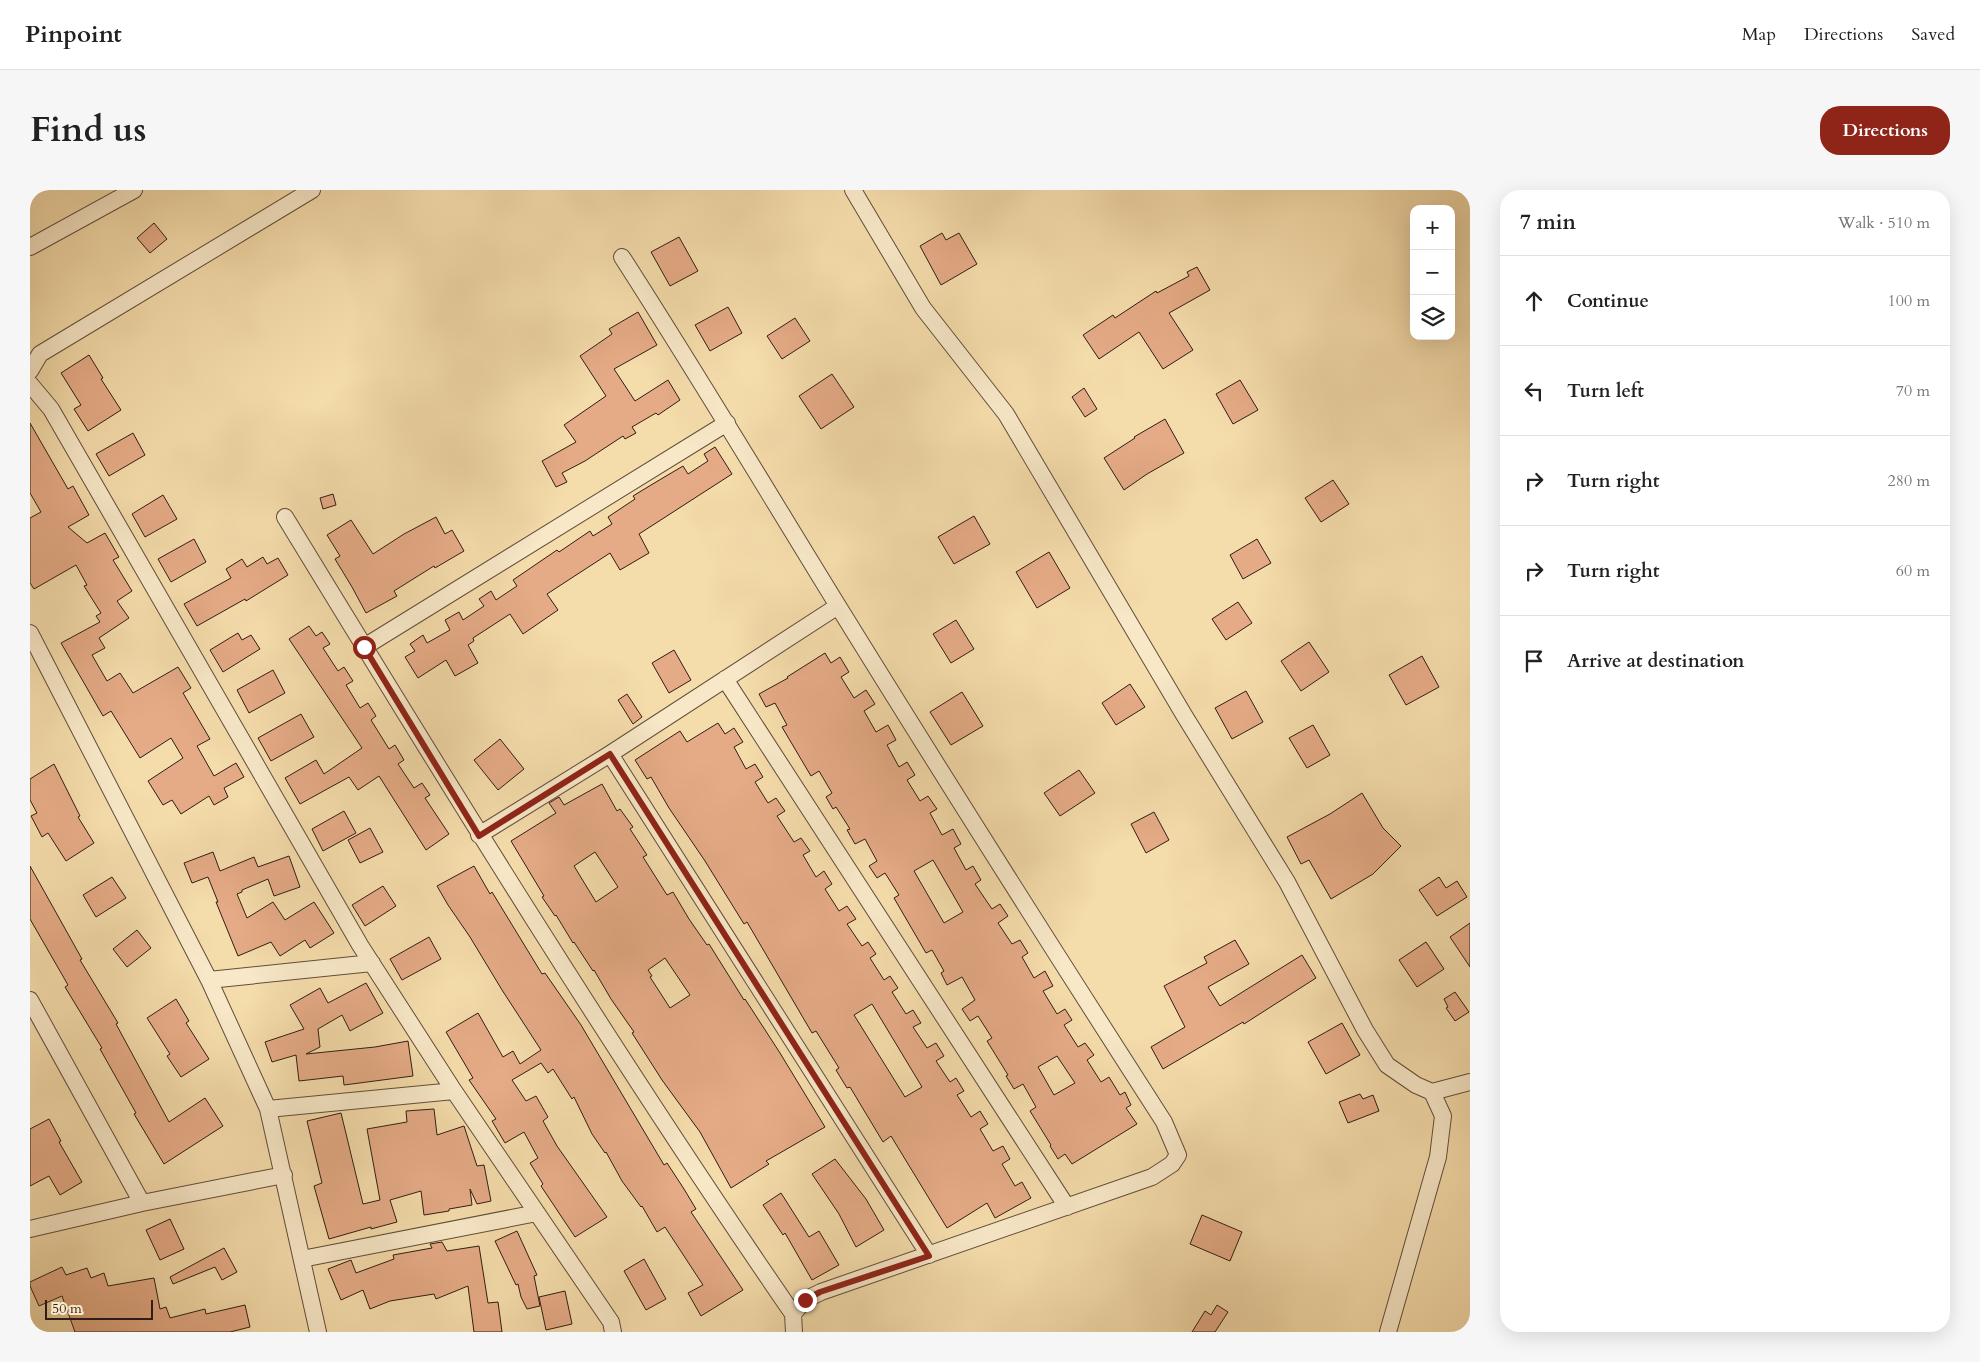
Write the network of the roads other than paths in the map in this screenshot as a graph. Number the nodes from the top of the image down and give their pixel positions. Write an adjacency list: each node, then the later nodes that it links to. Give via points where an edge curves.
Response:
1 (134, 190): 4 (street)
2 (312, 190): 7 (street, via 40,354)
3 (853, 190): 22 (street, via 923,308 1006,414 1287,882 1365,1030 1387,1065)
4 (105, 197): 5 (street)
5 (30, 247)
6 (622, 257): 9 (street)
7 (30, 371)
8 (30, 384): 17 (street, via 51,409)
9 (727, 423): 11 (street); 13 (street)
10 (285, 516): 13 (street)
11 (838, 606): 14 (street); 26 (street, via 1164,1122 1178,1154 1172,1164 1152,1177)
12 (30, 633): 18 (street)
13 (364, 647): 16 (street)
14 (726, 679): 15 (street); 26 (street)
15 (610, 754): 16 (street); 29 (street)
16 (479, 836): 31 (street)
17 (372, 962): 18 (street); 21 (street)
18 (209, 980): 23 (street)
19 (30, 1000): 25 (street)
20 (1470, 1082): 22 (street)
21 (454, 1091): 23 (street); 27 (street)
22 (1432, 1092): 35 (street, via 1443,1116 1438,1157)
23 (268, 1108): 24 (street)
24 (284, 1175): 25 (street); 30 (street)
25 (142, 1203): 28 (street)
26 (1067, 1207): 29 (street)
27 (537, 1213): 30 (street); 33 (street, via 611,1322)
28 (30, 1229)
29 (929, 1256): 31 (street, via 820,1292 805,1300)
30 (302, 1259): 32 (street)
31 (793, 1314): 34 (street)
32 (318, 1332)
33 (613, 1332)
34 (794, 1332)
35 (1388, 1332)

